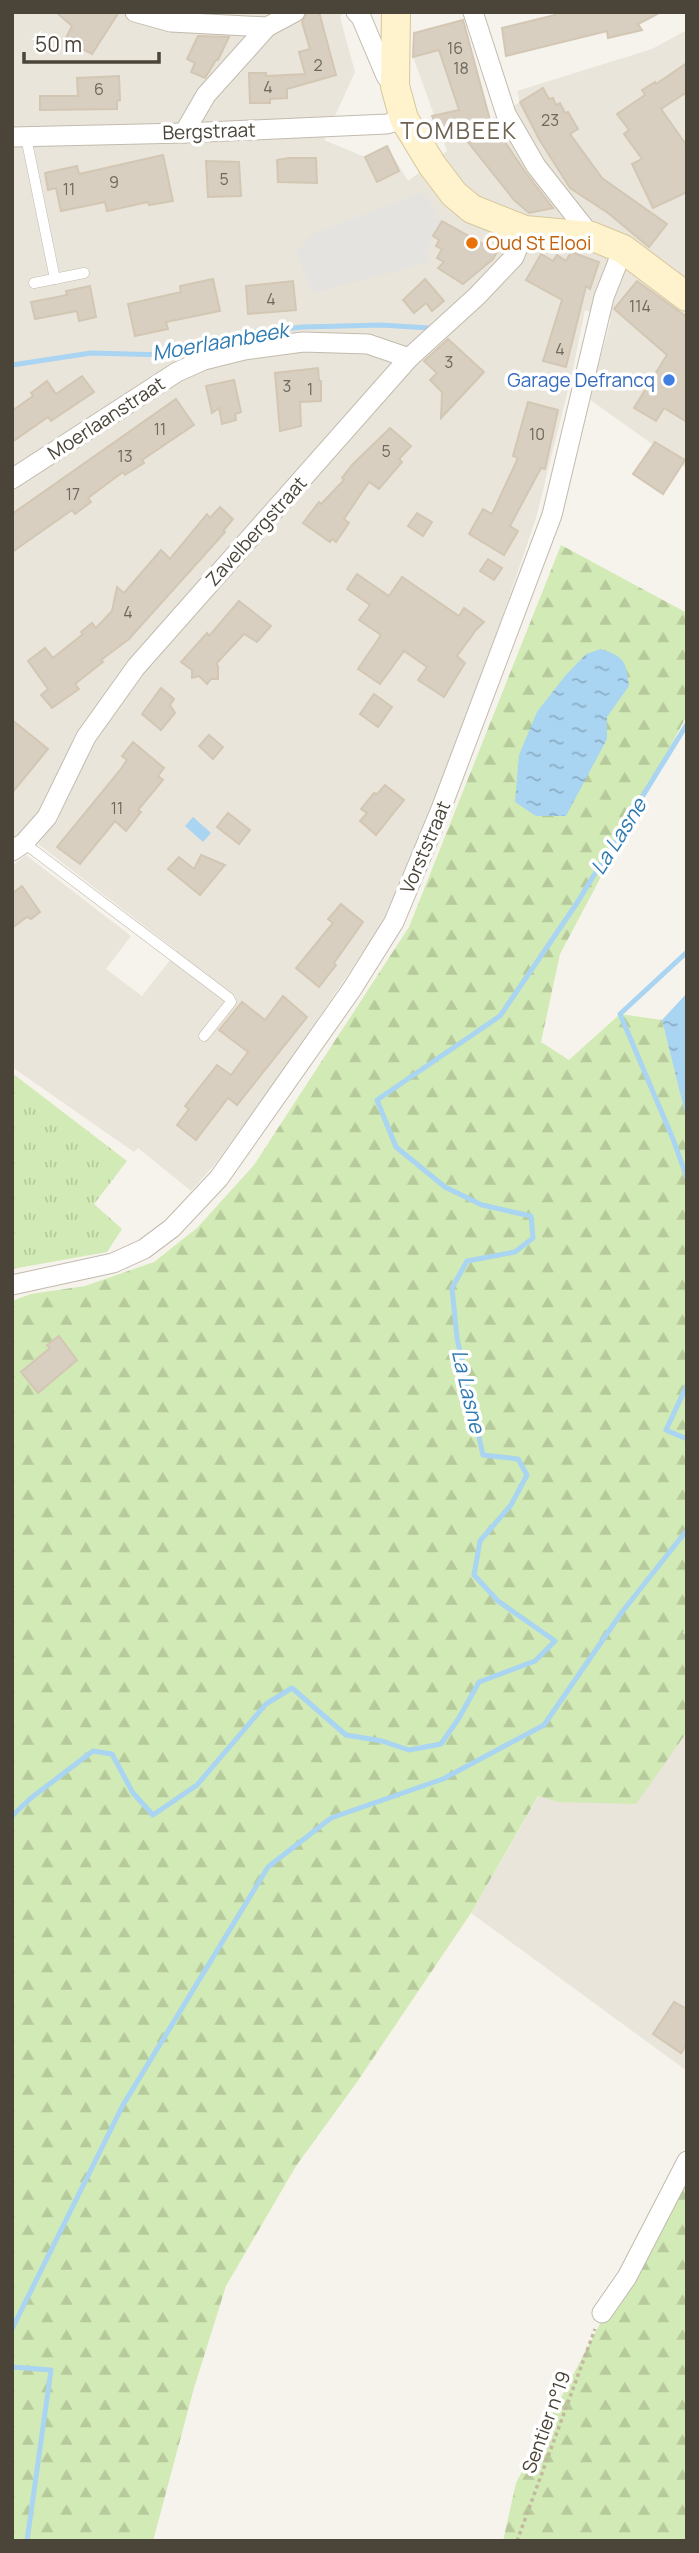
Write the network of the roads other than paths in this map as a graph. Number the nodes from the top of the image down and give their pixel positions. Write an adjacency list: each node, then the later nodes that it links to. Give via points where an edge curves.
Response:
1 (135, 12): 6 (street, via 171,22)
2 (295, 12): 6 (street)
3 (356, 12): 7 (street)
4 (396, 12): 7 (street)
5 (474, 12): 12 (street, via 506,114 536,166)
6 (267, 26): 9 (street, via 206,95)
7 (395, 86): 8 (street)
8 (404, 119): 9 (street, Bergstraat, via 387,124); 11 (street, via 454,194 472,209)
9 (184, 133): 10 (street, Bergstraat)
10 (19, 137): 15 (lane)
11 (525, 230): 12 (street); 18 (street, Zavelbergstraat, via 514,257)
12 (591, 236): 13 (street)
13 (623, 249): 17 (street); 22 (street, Vorststraat, via 604,297 552,515 442,809 380,946 219,1178 172,1228 113,1263)
14 (84, 274): 15 (lane)
15 (55, 279): 16 (lane)
16 (34, 283)
17 (687, 297)
18 (409, 358): 19 (street, Moerlaanstraat, via 368,344 303,342 204,360 177,372); 20 (street, Zavelbergstraat, via 136,667 86,737 47,817)
19 (12, 479)
20 (18, 847): 21 (lane, via 229,998 231,1002)
21 (204, 1036)
22 (12, 1285)
23 (687, 2161): 24 (street, via 627,2277)
24 (602, 2313)

